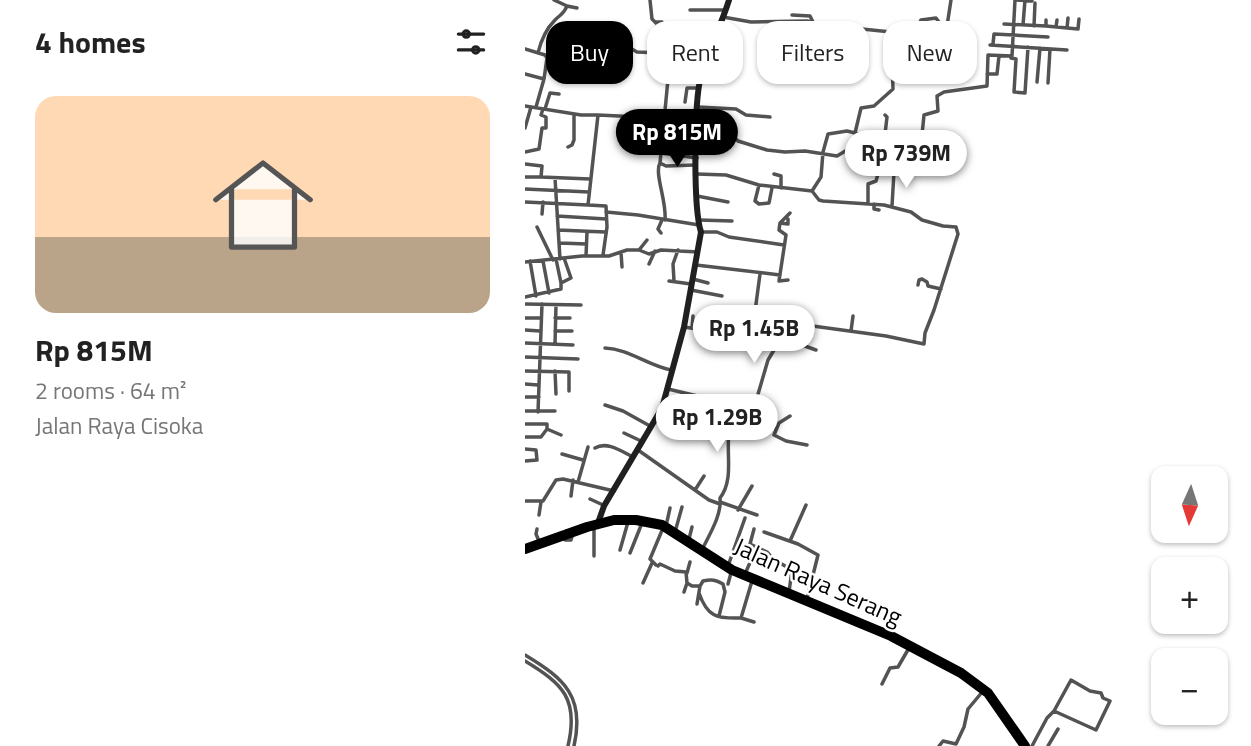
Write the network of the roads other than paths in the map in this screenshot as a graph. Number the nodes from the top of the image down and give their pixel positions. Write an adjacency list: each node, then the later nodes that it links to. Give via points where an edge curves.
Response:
1 (554, 0): 8 (street)
2 (650, 0): 17 (street)
3 (729, 0): 11 (street)
4 (951, 0): 22 (street)
5 (1016, 0): 6 (street); 25 (street)
6 (1025, 1): 7 (street); 26 (street)
7 (1034, 2): 27 (street)
8 (567, 6): 9 (street); 39 (street, via 546,31)
9 (577, 8)
10 (690, 10): 11 (street)
11 (725, 14): 18 (street); 23 (street)
12 (792, 15): 19 (street, via 810,16)
13 (1068, 18): 30 (street)
14 (1079, 19): 30 (street, via 1078,29)
15 (1046, 20): 28 (street)
16 (1057, 20): 29 (street)
17 (655, 21)
18 (722, 21)
19 (812, 21)
20 (921, 21): 21 (street)
21 (938, 21)
22 (948, 21)
23 (757, 22)
24 (1004, 24): 25 (street)
25 (1014, 24): 26 (street); 31 (street)
26 (1023, 25): 27 (street)
27 (1034, 26): 28 (street)
28 (1045, 26): 29 (street)
29 (1056, 27): 30 (street)
30 (1067, 28)
31 (1013, 35): 32 (street); 33 (street); 33 (street, via 994,34 992,45)
32 (1048, 37)
33 (1012, 46): 34 (street); 41 (street)
34 (1028, 47): 36 (street); 41 (street, via 1025,93 1014,92 1016,59)
35 (525, 48): 39 (street)
36 (1040, 48): 37 (street); 45 (street)
37 (1050, 49): 38 (street); 46 (street)
38 (1067, 51)
39 (538, 52): 44 (street, via 547,56)
40 (999, 56): 41 (street); 43 (street, via 997,74); 43 (street, via 988,56)
41 (1011, 56)
42 (525, 74): 44 (street)
43 (987, 74): 69 (street, via 985,87 937,96 938,111 923,118 921,138 874,151 847,150 837,156)
44 (544, 79): 55 (street)
45 (1037, 82)
46 (1048, 83)
47 (667, 84): 61 (street)
48 (700, 84): 50 (street)
49 (893, 84): 65 (street, via 874,106 861,108)
50 (699, 88): 52 (street, via 688,87); 54 (street)
51 (559, 94): 56 (street, via 550,93)
52 (685, 102)
53 (525, 106): 55 (street)
54 (698, 107): 60 (street); 64 (street)
55 (533, 108): 56 (street); 63 (street)
56 (544, 109): 57 (street); 67 (street, via 541,115 547,117 546,128 542,128 539,149)
57 (574, 114): 58 (street); 66 (street, via 574,140)
58 (598, 115): 61 (street); 81 (street)
59 (885, 115): 65 (street, via 885,134)
60 (770, 117)
61 (663, 121): 62 (street); 68 (street)
62 (685, 126): 64 (street); 70 (street)
63 (525, 128)
64 (697, 128): 69 (street, via 730,134 767,150); 71 (street)
65 (855, 133): 69 (street, via 830,133)
66 (568, 147)
67 (525, 152)
68 (661, 153): 70 (street); 72 (street)
69 (823, 153): 87 (street, via 821,177)
70 (679, 157): 71 (street)
71 (697, 162): 72 (street); 75 (street)
72 (660, 163): 104 (street, via 657,174 666,202)
73 (525, 164): 79 (street, via 542,166)
74 (894, 172): 97 (street)
75 (697, 174): 82 (street, via 726,175); 89 (street)
76 (774, 174): 84 (street, via 782,176)
77 (878, 174): 94 (street, via 877,180 868,184)
78 (525, 177): 79 (street)
79 (541, 177): 80 (street)
80 (555, 178): 81 (street); 86 (street)
81 (590, 179): 88 (street)
82 (759, 186): 83 (street); 83 (street, via 755,201 759,204 769,203)
83 (772, 187): 84 (street)
84 (781, 188): 87 (street)
85 (525, 190): 86 (street)
86 (555, 190): 88 (street); 93 (street)
87 (812, 191): 94 (street, via 818,200)
88 (589, 192): 96 (street)
89 (697, 195): 92 (street); 108 (street)
90 (525, 202): 91 (street)
91 (543, 202): 93 (street); 100 (street)
92 (728, 202)
93 (555, 203): 96 (street); 102 (street)
94 (868, 203): 95 (street)
95 (874, 204): 97 (street); 98 (street, via 877,210)
96 (587, 205): 99 (street, via 606,206)
97 (892, 206): 138 (street, via 958,229)
98 (866, 209)
99 (606, 212): 103 (street); 104 (street)
100 (542, 214)
101 (790, 214): 107 (street)
102 (557, 216): 103 (street); 110 (street)
103 (606, 219): 112 (street)
104 (664, 219): 108 (street); 113 (street, via 658,229)
105 (788, 219): 107 (street, via 787,224)
106 (732, 221): 108 (street)
107 (780, 223): 117 (street)
108 (699, 225): 117 (street, via 729,237); 122 (street)
109 (537, 227): 125 (street)
110 (558, 230): 111 (street); 115 (street)
111 (587, 232): 112 (street); 116 (street)
112 (605, 232): 124 (street)
113 (661, 233)
114 (647, 240): 118 (street)
115 (559, 243): 116 (street); 125 (street)
116 (586, 244): 123 (street)
117 (785, 245): 132 (street)
118 (639, 250): 120 (street); 121 (street)
119 (678, 250): 120 (street); 122 (street); 136 (street, via 671,281)
120 (655, 251): 128 (street)
121 (621, 252): 124 (street); 130 (street)
122 (699, 252): 129 (street)
123 (586, 256): 124 (street); 125 (street)
124 (603, 256)
125 (558, 259): 126 (street); 134 (street); 134 (street, via 571,278)
126 (543, 260): 127 (street); 139 (street)
127 (527, 261): 141 (street)
128 (649, 264)
129 (696, 265): 131 (street); 136 (street)
130 (622, 267)
131 (760, 274): 132 (street); 169 (street)
132 (779, 275): 133 (street, via 779,282)
133 (787, 280)
134 (561, 283): 139 (street, via 561,289)
135 (708, 283): 136 (street)
136 (692, 285): 142 (street); 143 (street)
137 (918, 285): 138 (street, via 922,279 927,286)
138 (941, 289): 166 (street, via 924,344)
139 (549, 293): 141 (street)
140 (525, 296): 141 (street)
141 (536, 296)
142 (722, 296)
143 (689, 299): 144 (street); 158 (street)
144 (697, 299)
145 (525, 304): 146 (street)
146 (542, 304): 147 (street); 154 (street)
147 (556, 305): 148 (street); 155 (street)
148 (581, 305)
149 (705, 313): 167 (street, via 719,315)
150 (693, 316): 159 (street)
151 (853, 316): 166 (street)
152 (732, 317): 168 (street)
153 (525, 318): 154 (street)
154 (541, 318): 162 (street)
155 (555, 318): 156 (street); 163 (street)
156 (570, 318)
157 (802, 325): 161 (street); 166 (street); 176 (street, via 801,344)
158 (684, 327): 159 (street); 183 (street)
159 (692, 328): 165 (street)
160 (525, 330): 162 (street)
161 (772, 330): 169 (street); 196 (street, via 774,350)
162 (540, 331): 171 (street)
163 (555, 331): 164 (street); 172 (street)
164 (572, 331)
165 (709, 331): 167 (street); 174 (street)
166 (851, 331)
167 (719, 332): 168 (street)
168 (730, 334): 169 (street)
169 (753, 334)
170 (525, 343): 171 (street)
171 (540, 344): 172 (street); 178 (street)
172 (555, 344): 173 (street)
173 (573, 345)
174 (708, 345)
175 (605, 348): 183 (street, via 625,351)
176 (816, 351)
177 (525, 357): 178 (street)
178 (540, 357): 179 (street); 181 (street)
179 (578, 359)
180 (525, 371): 181 (street)
181 (539, 371): 182 (street); 185 (street)
182 (555, 371): 187 (street, via 569,372); 188 (street)
183 (673, 371): 186 (street)
184 (525, 384): 185 (street)
185 (538, 385): 190 (street)
186 (668, 389): 192 (street, via 724,398); 199 (street)
187 (569, 391)
188 (556, 394)
189 (525, 397): 190 (street)
190 (538, 397): 195 (street)
191 (605, 405): 199 (street)
192 (736, 405): 196 (street); 226 (street)
193 (525, 411): 195 (street)
194 (555, 411): 195 (street)
195 (538, 412)
196 (749, 412): 200 (street)
197 (790, 416): 200 (street)
198 (525, 424): 201 (street, via 547,424)
199 (652, 427): 205 (street)
200 (775, 428): 206 (street, via 774,435 780,439)
201 (547, 429): 203 (street); 204 (street, via 541,437)
202 (624, 433): 205 (street)
203 (561, 435)
204 (525, 437)
205 (643, 442): 210 (street)
206 (807, 445)
207 (588, 447): 213 (street)
208 (595, 448): 212 (street, via 607,445)
209 (525, 449): 214 (street, via 536,450 537,460)
210 (638, 450): 212 (street); 217 (street)
211 (562, 454): 213 (street)
212 (633, 457): 221 (street)
213 (583, 460): 218 (street)
214 (525, 461)
215 (682, 475): 217 (street)
216 (704, 476): 220 (street)
217 (679, 480): 220 (street)
218 (575, 481): 221 (street); 222 (street); 225 (street, via 556,480)
219 (752, 486): 231 (street)
220 (695, 490): 226 (street, via 712,503)
221 (614, 491): 228 (street)
222 (571, 496)
223 (590, 499): 228 (street)
224 (525, 501): 225 (street)
225 (541, 502): 232 (street)
226 (720, 503): 231 (street); 252 (street)
227 (806, 505): 247 (street)
228 (604, 506): 237 (street)
229 (682, 507): 240 (street)
230 (670, 508): 240 (street)
231 (739, 510): 233 (street)
232 (539, 515)
233 (757, 515)
234 (744, 518): 246 (street)
235 (629, 519): 236 (highway, Jalan Raya Serang); 237 (highway, Jalan Raya Serang); 251 (street)
236 (643, 521): 240 (highway, Jalan Raya Serang); 253 (street)
237 (596, 524): 242 (highway, Jalan Raya Serang); 254 (street)
238 (692, 527): 245 (street)
239 (537, 529): 248 (street)
240 (669, 529): 245 (highway, Jalan Raya Serang); 257 (street, via 650,555)
241 (754, 529): 249 (street)
242 (573, 531): 244 (street, via 571,540); 248 (highway, Jalan Raya Serang)
243 (764, 532): 247 (street)
244 (565, 540)
245 (688, 541): 252 (highway, Jalan Raya Serang)
246 (737, 541): 249 (street); 258 (street)
247 (790, 541): 268 (street, via 818,555)
248 (540, 542): 250 (highway, Jalan Raya Serang)
249 (750, 544): 267 (street, via 791,568)
250 (525, 549)
251 (620, 550)
252 (702, 550): 258 (highway, Jalan Raya Serang)
253 (630, 553)
254 (594, 556)
255 (752, 558): 260 (street)
256 (690, 562): 259 (street)
257 (655, 564): 259 (street); 261 (street)
258 (730, 569): 260 (highway, Jalan Raya Serang); 263 (street)
259 (687, 573): 262 (street)
260 (749, 577): 267 (highway, Jalan Raya Serang); 271 (street)
261 (643, 583)
262 (687, 583): 264 (street); 265 (street)
263 (727, 584)
264 (699, 586): 266 (street); 270 (street, via 709,579 723,584)
265 (684, 592)
266 (699, 593): 269 (street); 270 (street, via 705,609)
267 (789, 594): 268 (highway, Jalan Raya Serang)
268 (806, 601): 273 (highway, Jalan Raya Serang)
269 (697, 604)
270 (719, 615): 271 (street)
271 (741, 618): 272 (street)
272 (754, 622)
273 (910, 646): 277 (street, via 898,667 890,667); 278 (highway, Jalan Raya Serang)
274 (525, 655): 276 (street)
275 (525, 661): 276 (street)
276 (540, 667): 282 (street, via 565,693 572,720); 283 (street, via 552,671 575,702)
277 (882, 684)
278 (984, 690): 281 (street, via 968,709); 285 (highway, Jalan Raya Serang)
279 (1054, 711): 279 (street, via 1096,730 1110,702 1071,680); 286 (street)
280 (1058, 729): 287 (street)
281 (955, 745): 284 (street, via 943,741)
282 (568, 746)
283 (574, 746)
284 (939, 746)
285 (1025, 746)
286 (1032, 746)
287 (1048, 746)

